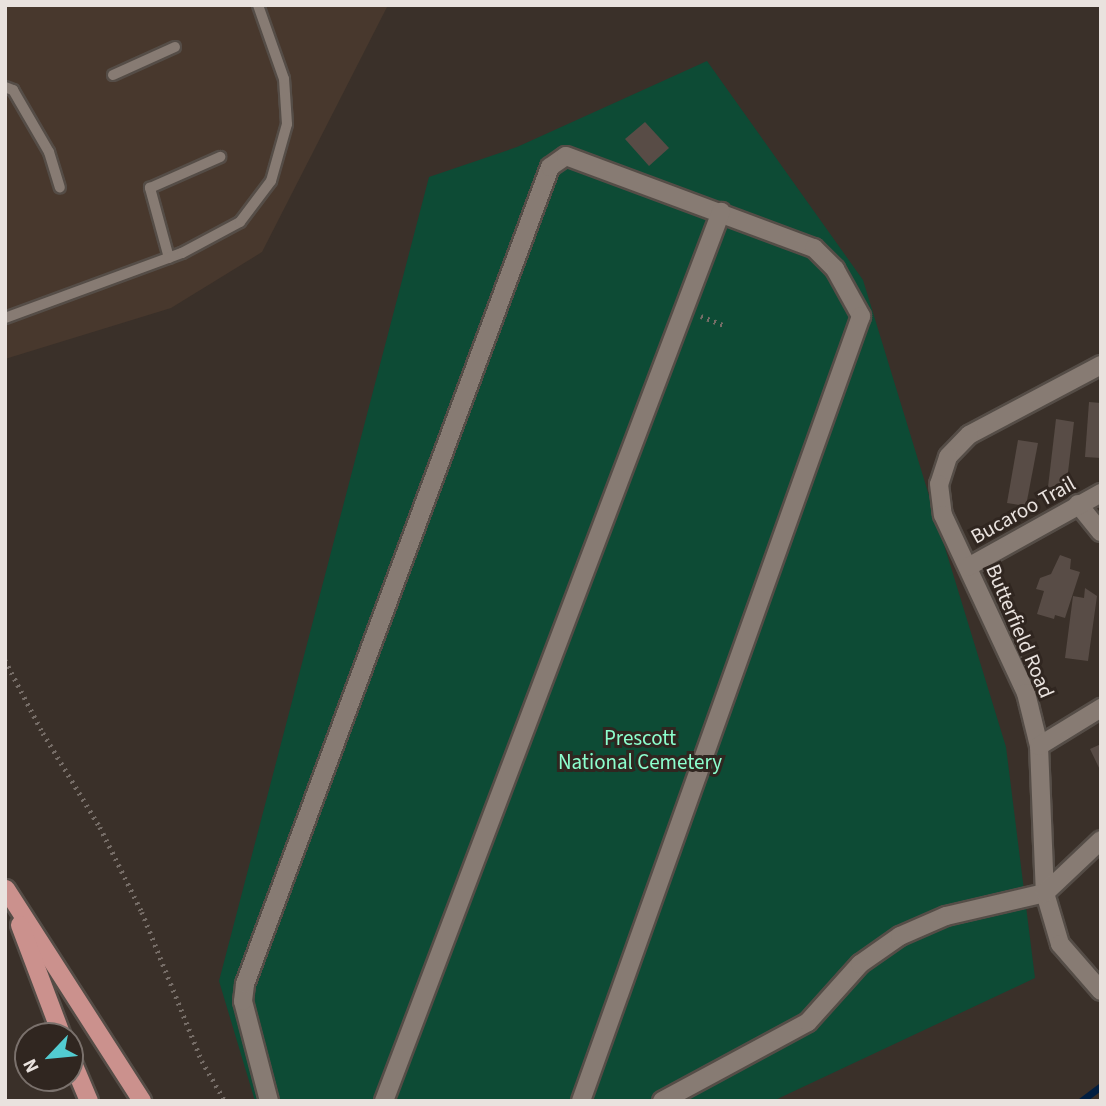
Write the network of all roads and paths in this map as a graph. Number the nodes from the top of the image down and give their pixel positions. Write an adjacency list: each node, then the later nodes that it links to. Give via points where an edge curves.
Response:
1 (258, 5): 8 (lane, via 284,79 287,124 271,181 240,222)
2 (175, 47): 3 (lane)
3 (113, 75)
4 (5, 87): 6 (lane, via 13,90 49,152)
5 (220, 157): 8 (lane, via 150,188)
6 (60, 187)
7 (721, 212): 25 (street, via 577,157 556,160 550,166 245,984 243,1001); 26 (street); 27 (street, via 814,248 835,269 861,316)
8 (169, 258): 9 (lane)
9 (5, 318)
10 (1101, 365): 14 (street, Butterfield Road, via 969,435 948,457 939,484 939,503)
11 (1101, 493): 12 (street, Bucaroo Trail)
12 (1079, 504): 13 (street); 14 (street, Bucaroo Trail)
13 (1101, 532)
14 (968, 567): 17 (street, Butterfield Road, via 1026,693)
15 (5, 660): 24 (path, via 100,827 142,912 202,1061)
16 (1101, 708): 17 (street)
17 (1039, 746): 20 (street, Butterfield Road)
18 (1101, 840): 20 (street)
19 (6, 888): 22 (main road); 23 (main road)
20 (1045, 893): 21 (street, Butterfield Road, via 1059,944); 28 (street, via 946,916 900,936 860,964 808,1022)
21 (1101, 991)
22 (57, 1022)
23 (142, 1101)
24 (225, 1101)
25 (269, 1101)
26 (384, 1101)
27 (581, 1101)
28 (662, 1101)

